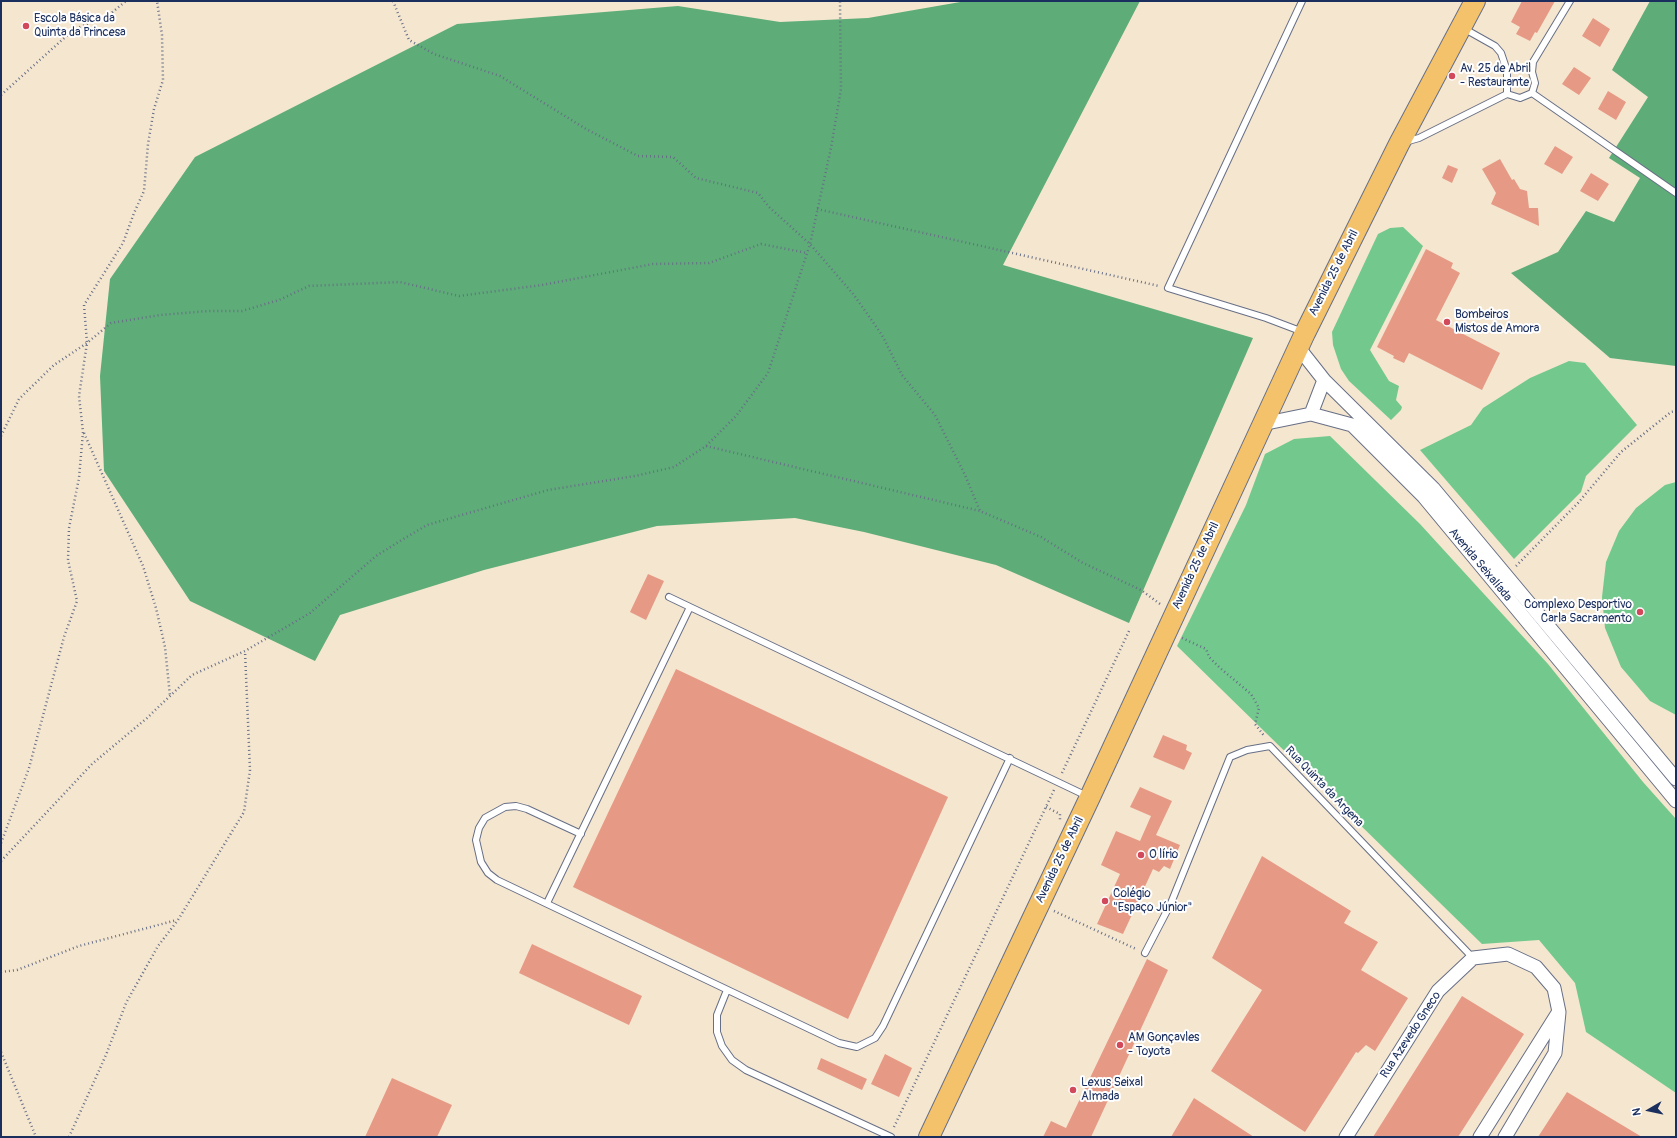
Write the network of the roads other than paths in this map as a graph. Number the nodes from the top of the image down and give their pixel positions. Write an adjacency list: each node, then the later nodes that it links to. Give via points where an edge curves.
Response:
1 (1302, 1): 9 (lane, via 1168,288 1266,318)
2 (1475, 1): 4 (main road, Avenida 25 de Abril)
3 (1570, 1): 5 (lane, via 1532,62 1535,83)
4 (1461, 26): 6 (lane, via 1495,46 1501,53 1507,71); 7 (main road, Avenida 25 de Abril)
5 (1532, 93): 6 (lane, via 1520,98); 8 (lane)
6 (1508, 94): 7 (lane, via 1419,138)
7 (1399, 144): 9 (main road, Avenida 25 de Abril)
8 (1676, 193)
9 (1301, 340): 10 (street, Avenida Seixalíada); 12 (main road, Avenida 25 de Abril)
10 (1324, 380): 11 (street); 16 (street, Avenida Seixalíada, via 1433,488)
11 (1312, 414): 12 (street, Avenida Seixalíada); 18 (street, Avenida Seixalíada, via 1352,425 1424,497)
12 (1262, 424): 17 (main road, Avenida 25 de Abril)
13 (669, 597): 14 (lane)
14 (690, 607): 15 (lane); 19 (lane)
15 (1010, 758): 17 (lane); 23 (lane, via 875,1038 857,1047 844,1045)
16 (1676, 779)
17 (1090, 797): 26 (main road, Avenida 25 de Abril)
18 (1676, 801)
19 (581, 834): 20 (lane); 20 (lane, via 516,806 494,812 485,818 478,828 477,852 488,873 497,880)
20 (547, 903): 23 (lane)
21 (1144, 953): 22 (lane, Rua Quinta da Argena, via 1171,903 1230,757 1247,750 1270,746)
22 (1473, 958): 24 (street, via 1508,954 1536,967 1554,988); 27 (street, Rua Azevedo Gneco, via 1438,991)
23 (727, 990): 25 (lane, via 717,1015 717,1032 726,1053 735,1063)
24 (1559, 1012): 28 (street); 29 (street, via 1555,1053)
25 (890, 1137)
26 (929, 1137)
27 (1346, 1137)
28 (1480, 1137)
29 (1505, 1137)

